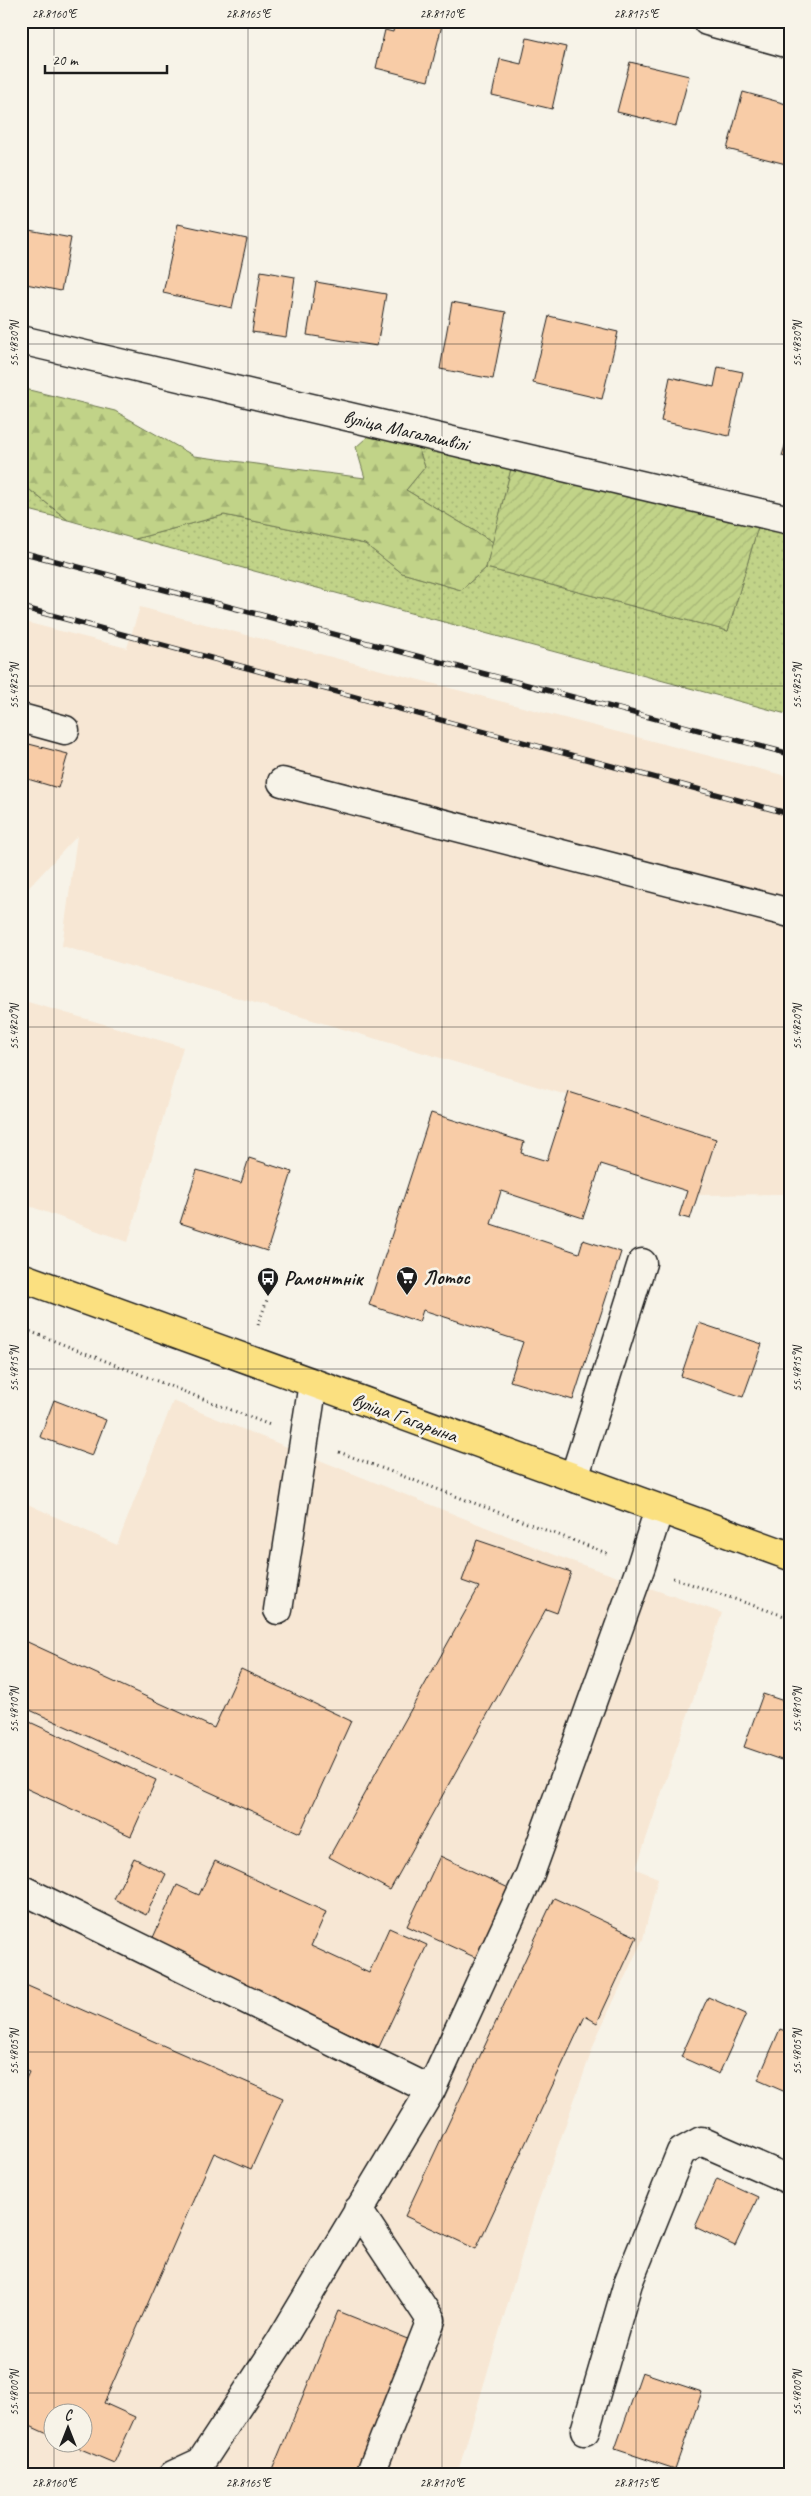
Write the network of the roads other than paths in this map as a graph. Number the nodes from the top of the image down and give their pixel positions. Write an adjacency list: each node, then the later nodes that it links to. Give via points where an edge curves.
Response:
1 (707, 21): 2 (street)
2 (790, 44)
3 (21, 340): 4 (street, вуліца Магалашвілі)
4 (790, 520)
5 (21, 718): 6 (street)
6 (65, 730)
7 (282, 782): 8 (street)
8 (790, 913)
9 (642, 1263): 12 (street)
10 (21, 1277): 11 (main road, вуліца Гагарына)
11 (313, 1383): 12 (main road, вуліца Гагарына); 15 (street)
12 (574, 1478): 13 (main road, вуліца Гагарына)
13 (659, 1509): 14 (main road, вуліца Гагарына); 17 (street, via 530,1874)
14 (790, 1556)
15 (278, 1610)
16 (21, 1890): 17 (street)
17 (431, 2090): 19 (street)
18 (790, 2180): 20 (street, via 701,2141 681,2152 628,2283)
19 (358, 2210): 21 (street, via 280,2342 201,2462); 22 (street, via 431,2320)
20 (585, 2431)
21 (173, 2475)
22 (370, 2475)

